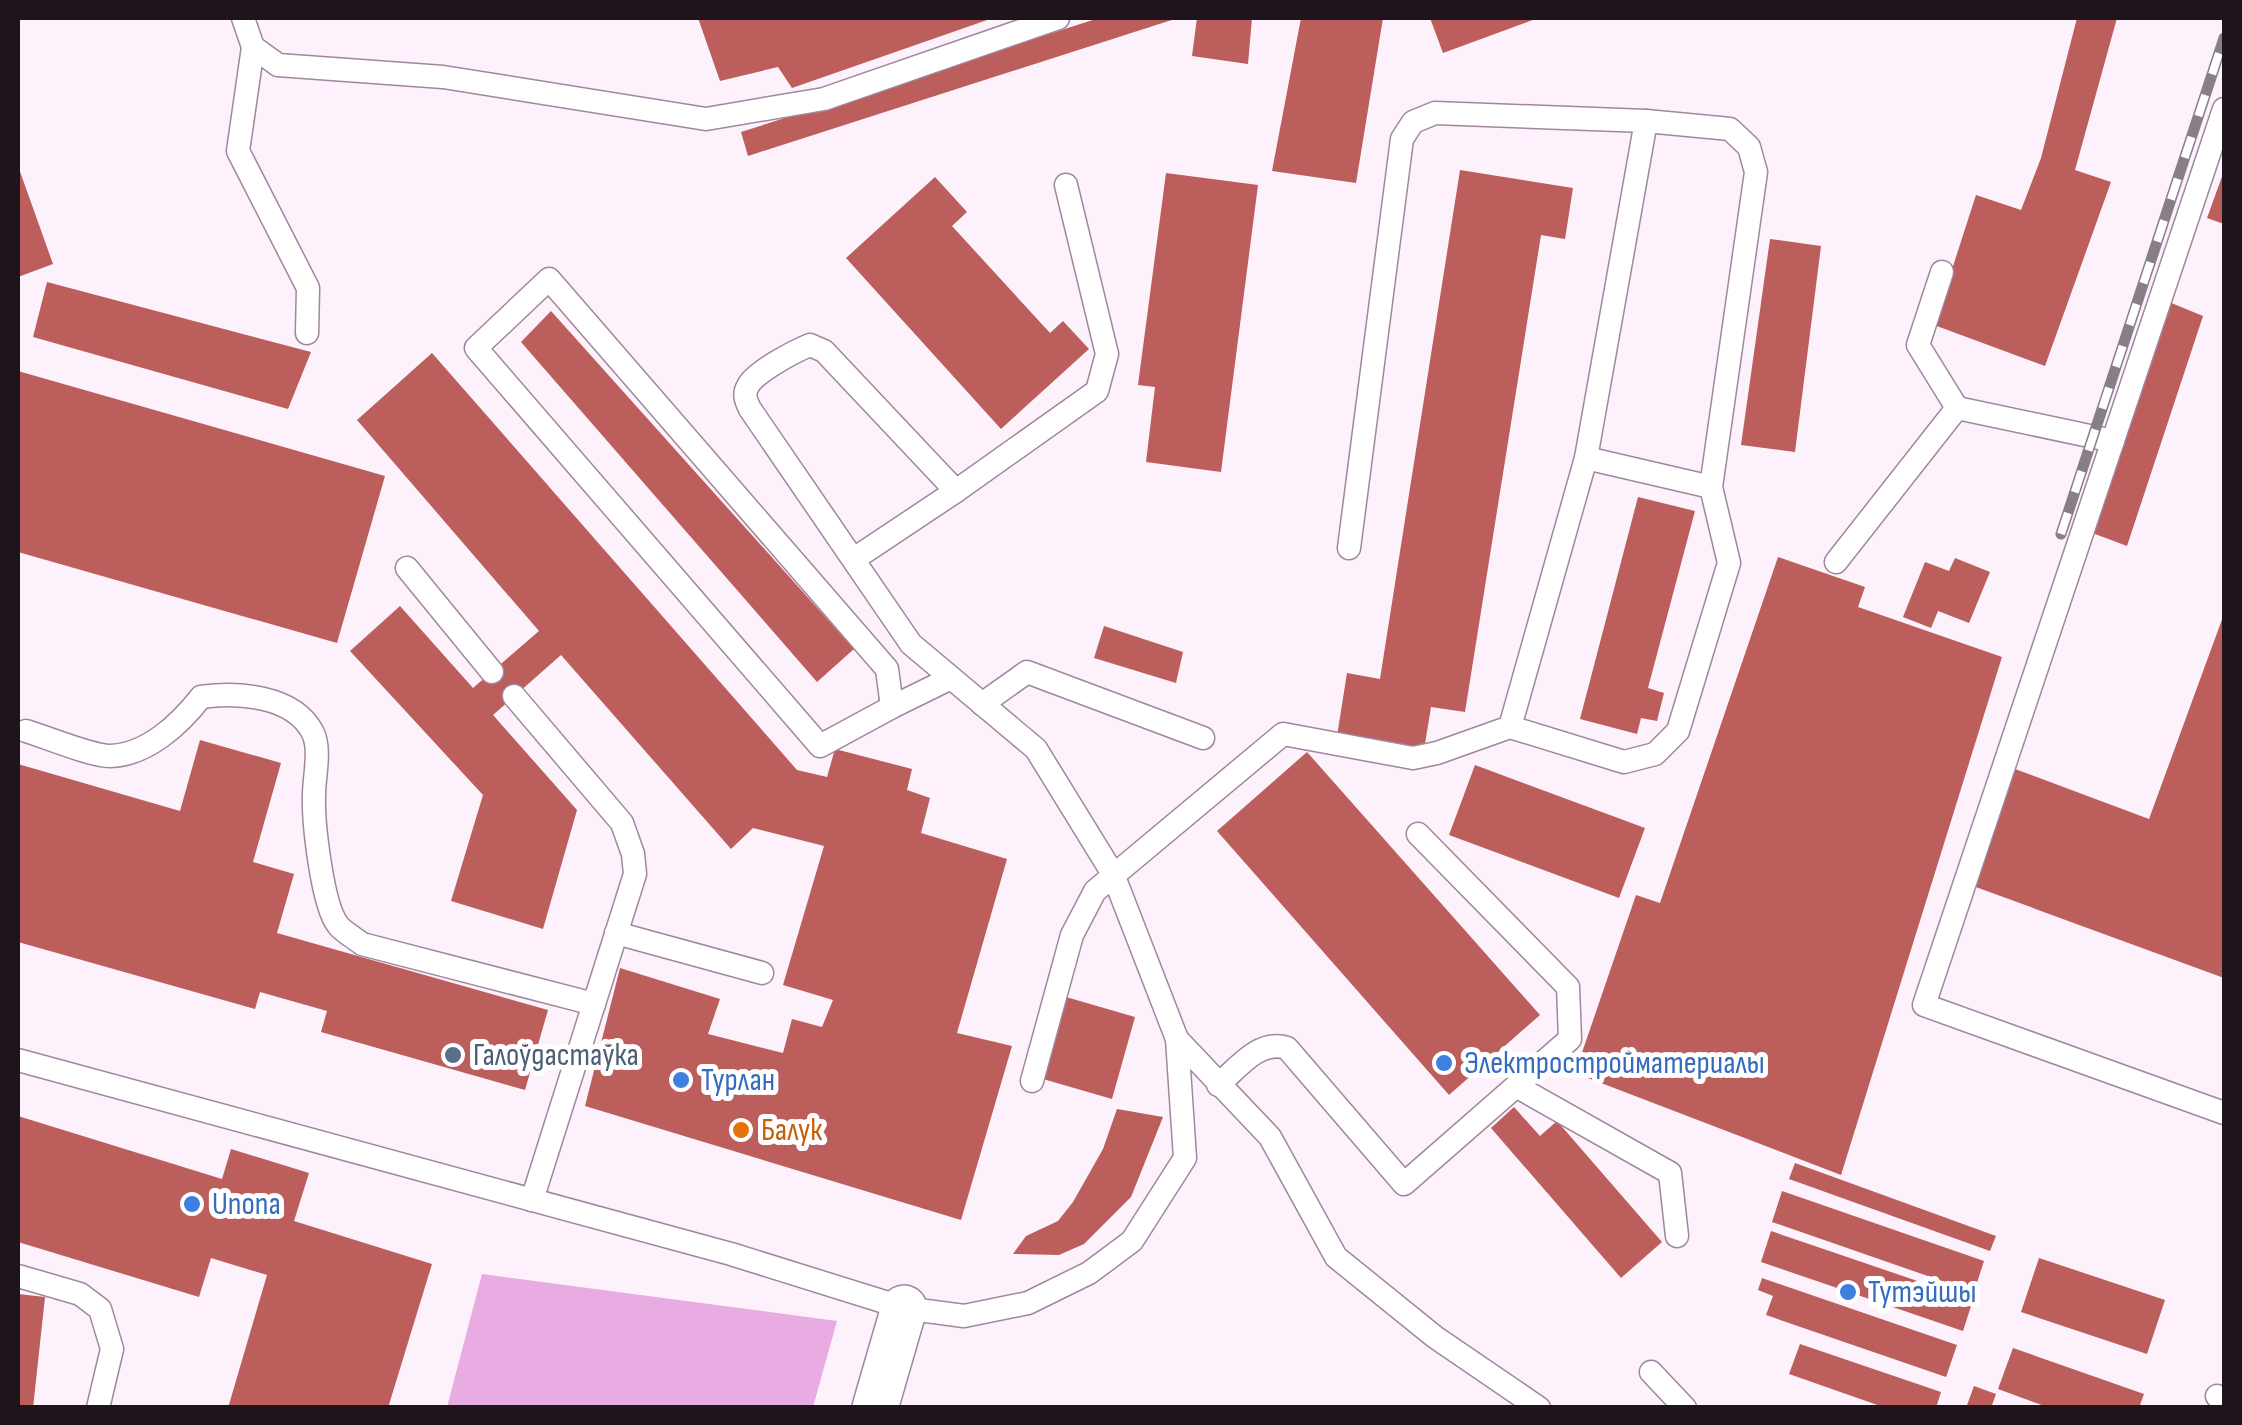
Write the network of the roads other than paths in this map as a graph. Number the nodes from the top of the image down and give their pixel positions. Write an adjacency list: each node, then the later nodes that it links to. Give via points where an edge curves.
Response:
1 (243, 18): 3 (lane)
2 (1058, 18): 3 (lane, via 824,99 706,119 443,77 278,65)
3 (253, 47): 8 (lane, via 238,151 308,288)
4 (2224, 109): 10 (lane)
5 (1646, 121): 11 (lane); 12 (lane, via 1730,129 1748,147 1756,172); 14 (lane, via 1435,112 1413,122 1402,138)
6 (1066, 185): 13 (lane, via 1107,354 1096,391)
7 (1942, 272): 9 (lane, via 1918,345)
8 (306, 332)
9 (1956, 408): 10 (lane); 16 (lane)
10 (2112, 442): 36 (lane, via 1924,1005)
11 (1586, 458): 12 (lane); 23 (lane)
12 (1711, 487): 23 (lane, via 1729,563 1678,731 1656,754 1624,762)
13 (956, 491): 15 (lane); 15 (lane, via 824,351 810,345 794,351 748,383 744,397)
14 (1349, 548)
15 (854, 559): 19 (lane, via 911,644)
16 (1836, 562)
17 (407, 568): 18 (lane)
18 (492, 672)
19 (952, 678): 21 (lane); 22 (lane)
20 (514, 696): 28 (lane, via 622,824 635,874)
21 (982, 704): 25 (lane, via 1028,672); 27 (lane, via 1036,750)
22 (892, 708): 22 (lane, via 820,746 476,348 549,279 887,670)
23 (1510, 727): 27 (lane, via 1413,758 1283,734)
24 (26, 732): 30 (lane, via 108,756 144,747 201,697 260,698 292,710 314,734 313,801 324,888 337,924 362,944)
25 (1203, 738)
26 (1418, 834): 35 (lane, via 1568,987 1570,1039)
27 (1113, 874): 31 (lane); 33 (lane, via 1095,891 1072,935)
28 (616, 933): 29 (lane); 30 (lane)
29 (762, 974)
30 (594, 1004): 37 (lane)
31 (1177, 1039): 34 (lane); 40 (lane, via 1185,1158 1132,1241 1089,1273 1028,1304 964,1316)
32 (18, 1060): 37 (lane)
33 (1032, 1081)
34 (1218, 1085): 35 (lane, via 1261,1048 1287,1048 1404,1184); 44 (lane, via 1270,1137 1336,1257 1434,1337)
35 (1516, 1086): 38 (lane, via 1670,1172)
36 (2224, 1113)
37 (532, 1200): 40 (lane)
38 (1676, 1236)
39 (18, 1276): 42 (lane, via 80,1294 100,1309 112,1349)
40 (904, 1308): 43 (street)
41 (1651, 1372): 45 (lane)
42 (98, 1408)
43 (875, 1408)
44 (1540, 1408)
45 (1685, 1408)

